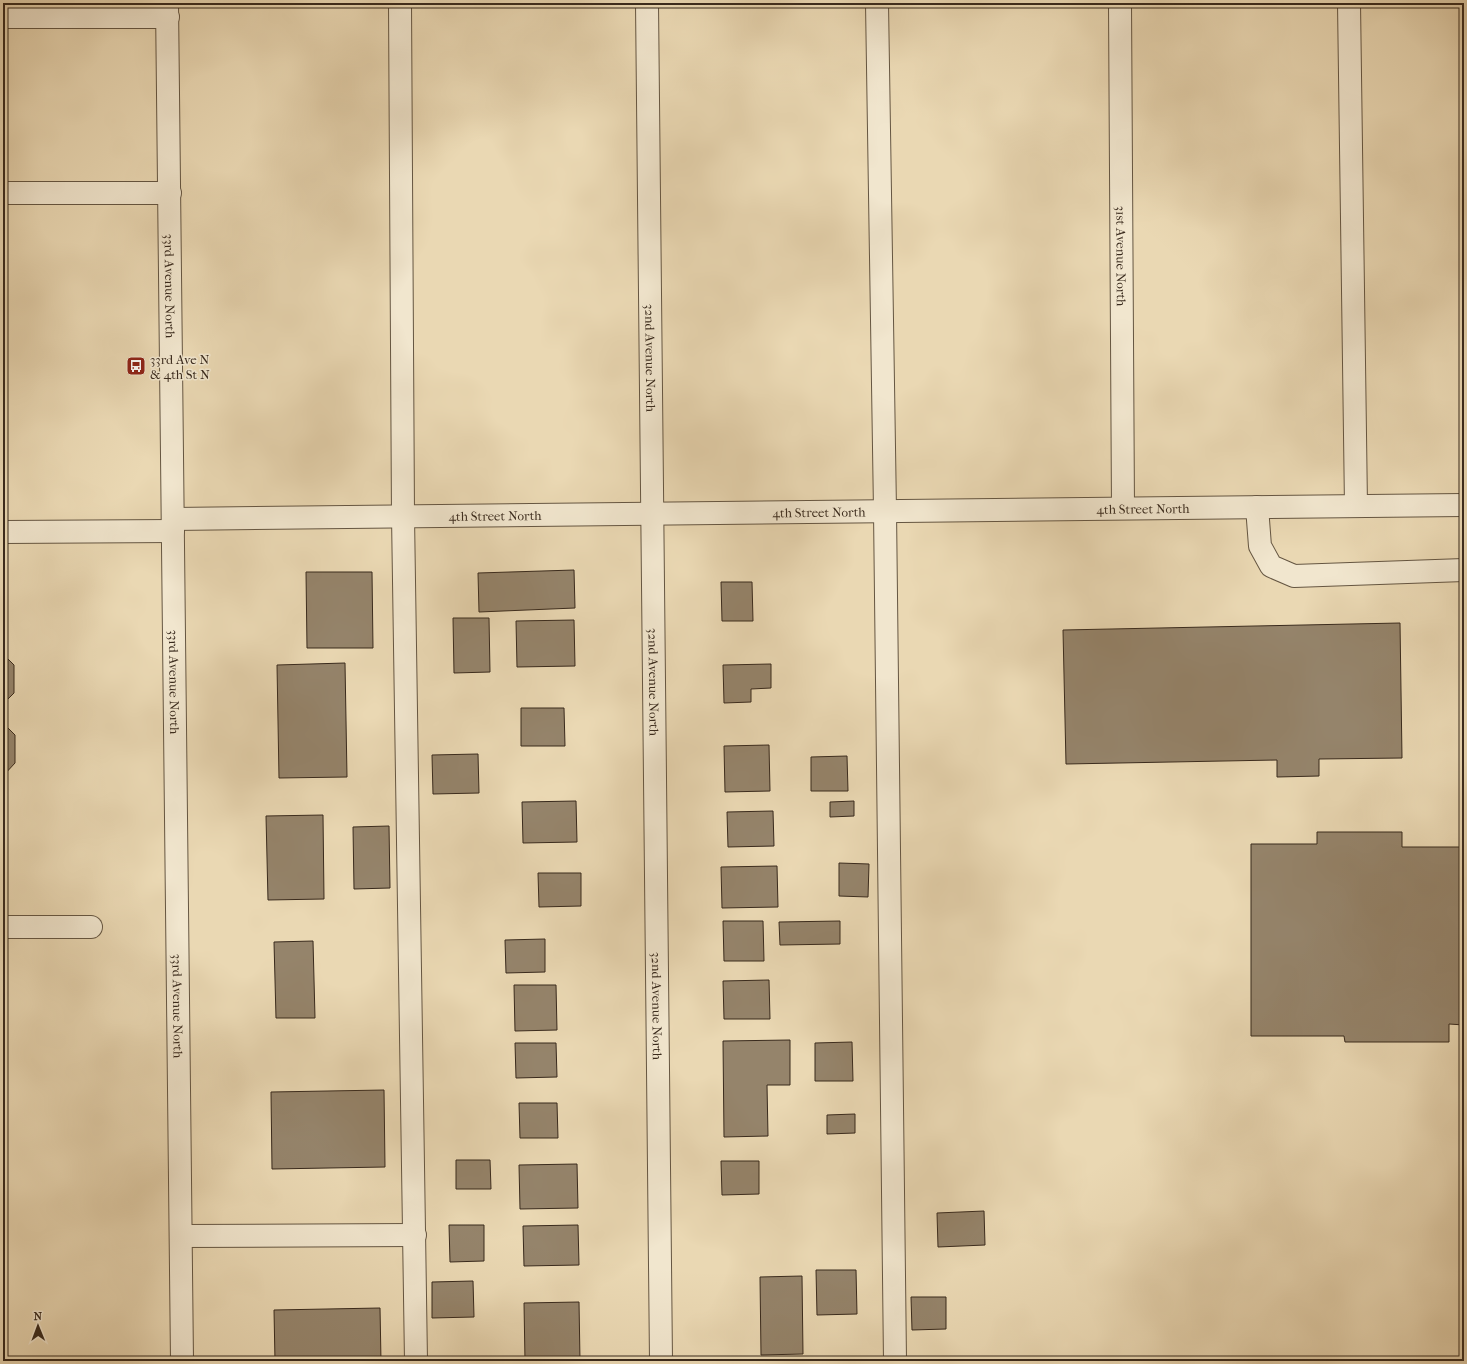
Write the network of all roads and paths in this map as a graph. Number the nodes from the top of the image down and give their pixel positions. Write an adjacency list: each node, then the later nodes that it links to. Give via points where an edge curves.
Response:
1 (400, 3): 16 (street)
2 (646, 3): 15 (street, 32nd Avenue North)
3 (877, 3): 14 (street)
4 (1120, 3): 13 (street, 31st Avenue North)
5 (1349, 3): 11 (street)
6 (168, 10): 7 (street); 9 (street, 33rd Avenue North)
7 (3, 17)
8 (6, 192): 9 (street)
9 (170, 193): 17 (street, 33rd Avenue North)
10 (1464, 505): 11 (street, 4th Street North)
11 (1356, 506): 12 (street, 4th Street North)
12 (1257, 507): 13 (street, 4th Street North); 19 (street, via 1260,546 1271,566 1294,576)
13 (1123, 508): 14 (street, 4th Street North)
14 (884, 511): 15 (street, 4th Street North); 27 (street)
15 (652, 514): 16 (street, 4th Street North); 26 (street, 32nd Avenue North)
16 (403, 516): 17 (street, 4th Street North); 22 (street)
17 (173, 525): 18 (street, 4th Street North); 23 (street, 33rd Avenue North)
18 (3, 532)
19 (1464, 570)
20 (3, 927): 21 (street)
21 (91, 927)
22 (415, 1235): 23 (street); 25 (street)
23 (181, 1236): 24 (street, 33rd Avenue North)
24 (182, 1361)
25 (416, 1361)
26 (661, 1361)
27 (895, 1361)

